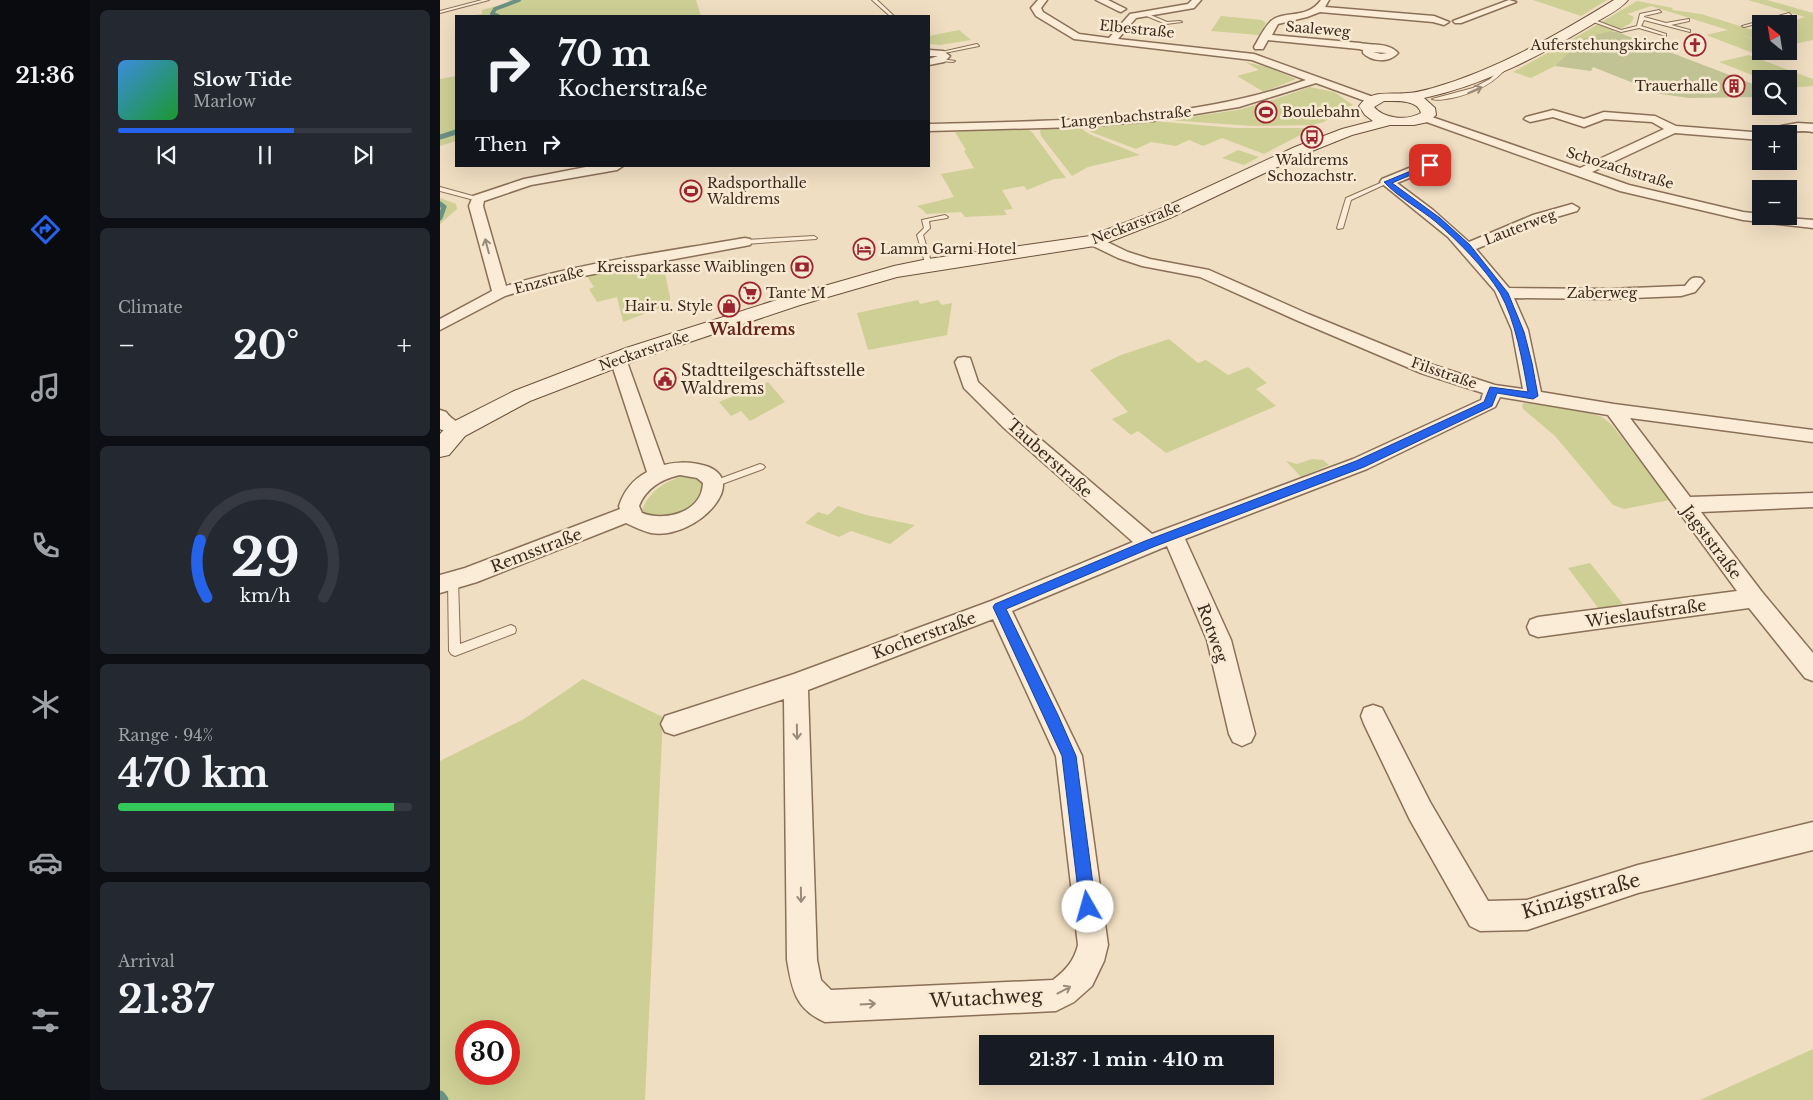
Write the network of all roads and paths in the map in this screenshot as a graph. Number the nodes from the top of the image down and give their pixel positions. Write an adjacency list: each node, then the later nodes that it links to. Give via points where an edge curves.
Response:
1 (487, 0): 12 (lane)
2 (874, 0): 15 (lane)
3 (1043, 0): 27 (street, Elbestraße, via 1037,11 1065,31 1077,37)
4 (1100, 0): 16 (street, via 1126,7)
5 (1197, 0): 13 (street, via 1191,6)
6 (1622, 0): 18 (street)
7 (1660, 0): 8 (lane)
8 (1666, 0)
9 (1512, 2): 10 (street, via 1449,26 1434,19)
10 (1323, 4): 26 (street, via 1314,13 1275,22)
11 (1660, 11): 17 (lane, via 1642,15)
12 (440, 12)
13 (1146, 14): 16 (street); 20 (lane, via 1166,24)
14 (1789, 14): 22 (lane)
15 (891, 15)
16 (1133, 16): 27 (street)
17 (1642, 18): 21 (lane); 23 (lane)
18 (1590, 20): 23 (lane, via 1621,31); 35 (street)
19 (1687, 20): 21 (lane)
20 (1180, 22)
21 (1667, 24): 24 (lane)
22 (1744, 26)
23 (1639, 27): 25 (lane)
24 (1688, 31)
25 (1664, 36)
26 (1264, 37): 29 (street, Saaleweg); 31 (street)
27 (1111, 42): 31 (street, Elbestraße)
28 (977, 46): 30 (lane)
29 (1393, 49)
30 (937, 55): 32 (lane)
31 (1254, 56): 33 (street, Elbestraße)
32 (953, 61)
33 (1318, 79): 36 (street, Elbestraße); 40 (street, Langenbachstraße, via 1229,106 1161,117 1111,122)
34 (1406, 98): 35 (street); 35 (street); 36 (street, via 1388,97)
35 (1432, 104): 38 (street, via 1410,122); 47 (street, Schozachstraße)
36 (1370, 106): 38 (street); 43 (street, Neckarstraße)
37 (1530, 119): 42 (street, via 1552,112 1584,123 1604,115 1655,119)
38 (1389, 120): 43 (street, Neckarstraße)
39 (1797, 126): 41 (street)
40 (930, 128)
41 (1813, 128)
42 (1673, 129): 44 (street); 47 (street)
43 (1346, 132): 56 (street, Neckarstraße, via 1164,214)
44 (1752, 135)
45 (1442, 163): 48 (street)
46 (611, 167): 50 (street, via 526,181)
47 (1579, 173): 53 (street, Schozachstraße, via 1625,188 1743,216)
48 (1387, 182): 54 (lane, via 1348,199); 58 (street)
49 (440, 189): 50 (lane)
50 (478, 199): 61 (street, one-way to 50, via 476,206)
51 (1572, 208): 58 (street, Lauterweg, via 1538,218)
52 (945, 217): 59 (lane, via 926,220 927,228 920,234)
53 (1813, 224)
54 (1340, 228)
55 (814, 238): 57 (lane, Enzstraße)
56 (1094, 241): 59 (street, Neckarstraße); 66 (street, Filsstraße, via 1147,263 1204,273 1427,369)
57 (745, 242): 61 (street, Enzstraße, via 590,269)
58 (1468, 247): 62 (street)
59 (928, 265): 64 (street, Neckarstraße, via 847,284)
60 (1696, 281): 62 (street, Zaberweg, via 1681,291)
61 (500, 293): 63 (street, Enzstraße)
62 (1504, 293): 67 (street, via 1528,363)
63 (440, 326)
64 (618, 359): 69 (street, Neckarstraße); 73 (street, via 634,411 651,447)
65 (964, 362): 79 (street, Tauberstraße, via 970,384)
66 (1493, 390): 67 (street, Filsstraße); 78 (street, Kocherstraße, via 1489,403 1360,464)
67 (1533, 396): 68 (street, Filsstraße)
68 (1614, 410): 70 (street, Filsstraße); 76 (street, Jagststraße)
69 (448, 423): 71 (street, Neckarstraße)
70 (1813, 436)
71 (440, 449)
72 (760, 467): 74 (lane)
73 (657, 475): 74 (street, via 680,468 693,469 703,471); 77 (street, via 635,493 629,506)
74 (714, 484): 77 (street, via 711,497 700,511 675,523 648,525)
75 (1813, 500): 76 (street)
76 (1684, 505): 81 (street, Jagststraße)
77 (631, 513): 80 (street, Remsstraße)
78 (1172, 535): 79 (street, Kocherstraße); 89 (street, Rotweg, via 1219,640)
79 (1149, 544): 82 (street, Kocherstraße)
80 (446, 582): 84 (lane, via 455,651)
81 (1754, 598): 83 (street, Wieslaufstraße); 85 (street, Jagststraße)
82 (999, 607): 86 (street, Kocherstraße); 86 (street, Wutachweg, one-way to 82, via 802,960 807,988 824,1006 1056,995 1072,986 1090,960 1093,945 1069,756)
83 (1538, 627)
84 (511, 630)
85 (1813, 671)
86 (796, 684): 88 (street, Kocherstraße)
87 (1373, 716): 90 (street, Kinzigstraße, via 1420,811 1480,916 1527,915 1638,879)
88 (674, 724)
89 (1242, 734)
90 (1813, 836)

